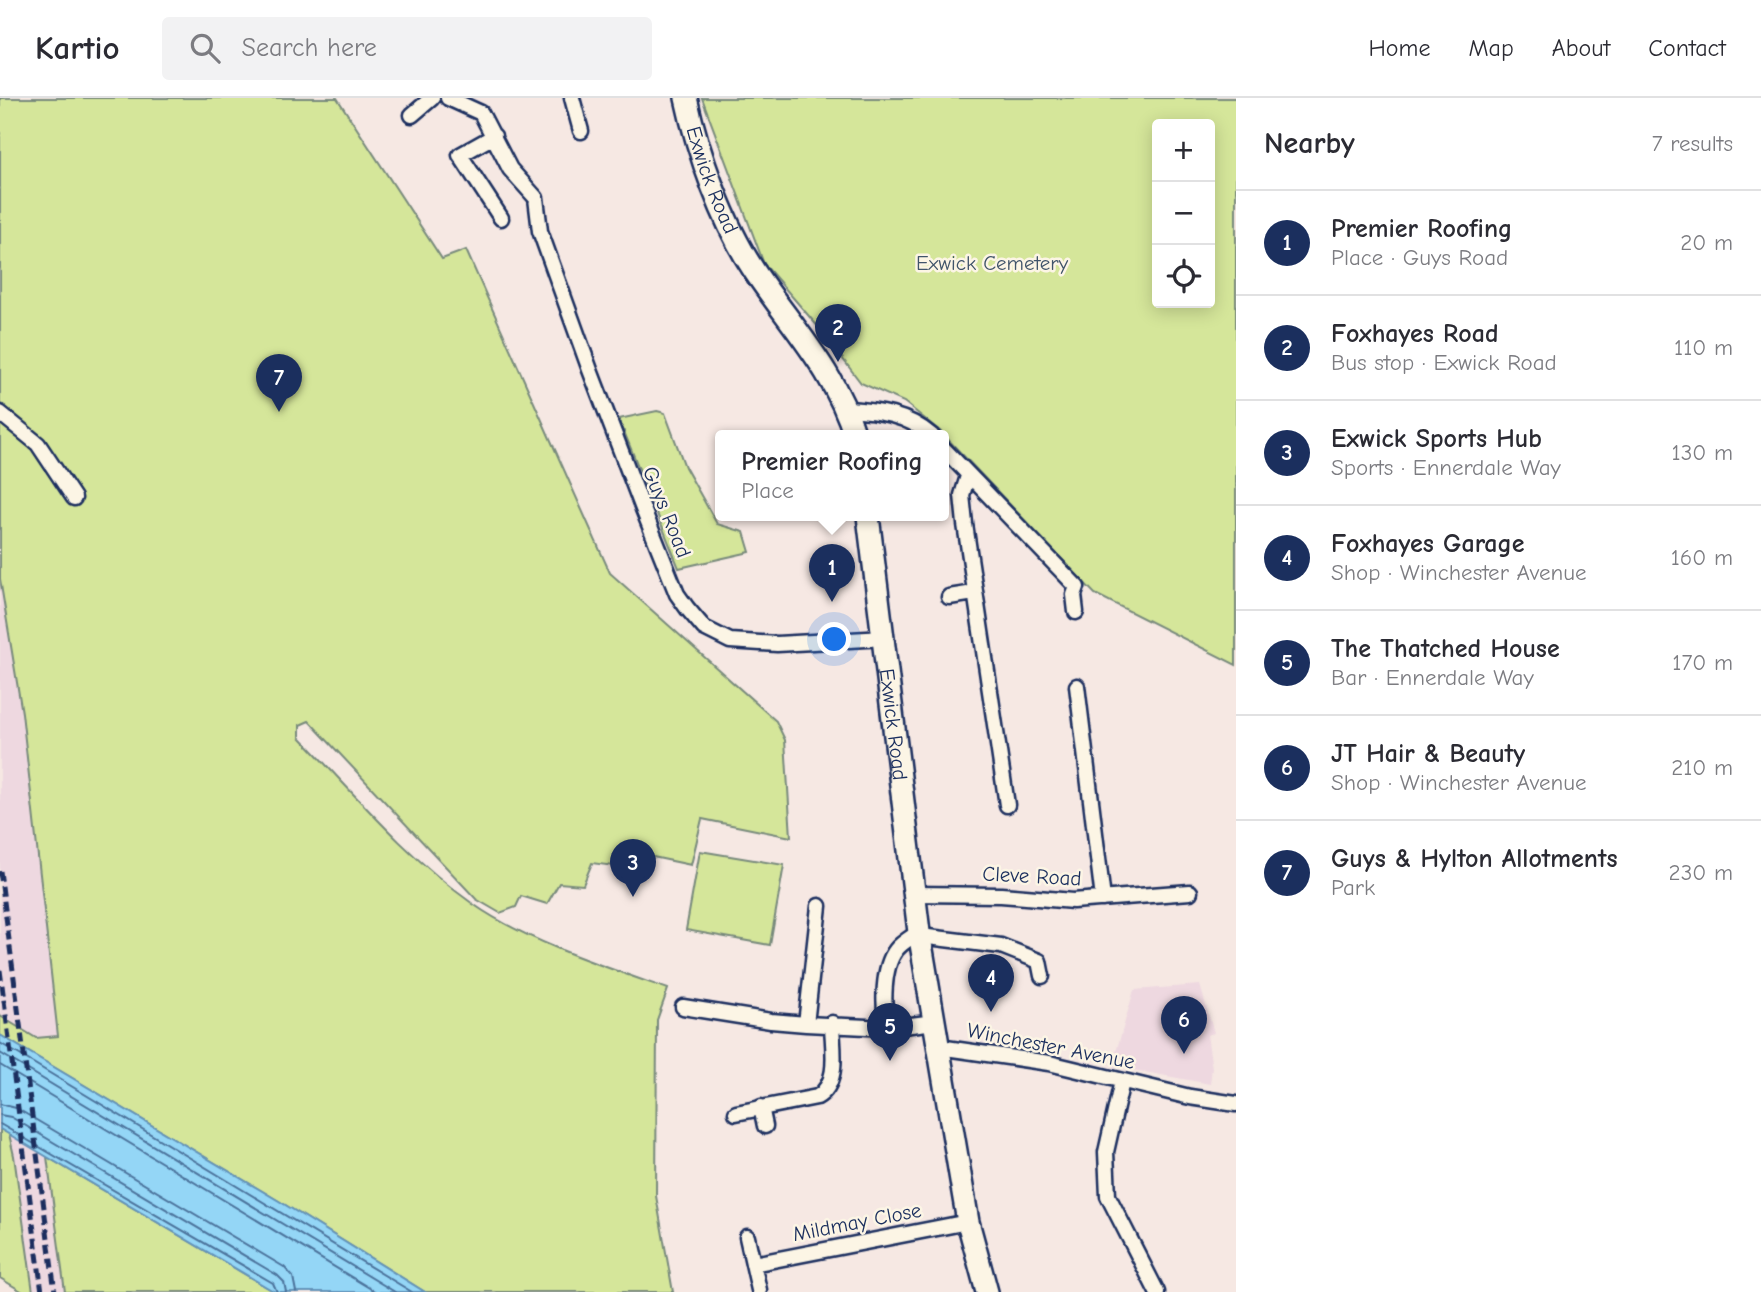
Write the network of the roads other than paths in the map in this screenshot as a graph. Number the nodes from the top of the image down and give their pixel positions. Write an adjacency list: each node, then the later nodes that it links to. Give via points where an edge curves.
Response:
1 (432, 98): 5 (street)
2 (448, 98): 7 (street, Guys Road, via 481,113)
3 (572, 98): 6 (street)
4 (687, 98): 9 (street, Exwick Road, via 695,138 753,270 832,379)
5 (412, 115)
6 (581, 131)
7 (494, 136): 8 (street, via 460,155); 20 (street, Guys Road, via 510,169 536,198 540,231 677,594 704,628 730,642 832,643)
8 (501, 218)
9 (847, 409): 11 (street, Exwick Road); 12 (street, via 897,416)
10 (0, 413): 15 (street, via 38,444)
11 (853, 430)
12 (925, 430)
13 (949, 455): 14 (street)
14 (968, 476): 17 (street, via 962,495); 19 (street, via 1077,587)
15 (74, 498)
16 (869, 521): 20 (street, Exwick Road)
17 (974, 593): 18 (street); 22 (street, via 1006,797)
18 (949, 597)
19 (1076, 612)
20 (885, 638): 24 (street, Exwick Road)
21 (1077, 687): 25 (street)
22 (1021, 788)
23 (1190, 892): 25 (street, Cleve Road)
24 (914, 894): 25 (street, Cleve Road); 27 (street, Exwick Road)
25 (1103, 899)
26 (819, 906): 32 (street)
27 (919, 934): 28 (street, via 1013,949 1039,961); 30 (street, Exwick Road); 33 (street, via 895,951 891,961 884,1010)
28 (1042, 976)
29 (683, 1007): 32 (street)
30 (935, 1022): 33 (street); 34 (street, Exwick Road)
31 (832, 1023): 32 (street); 33 (street); 37 (street, via 832,1075 824,1093)
32 (806, 1024)
33 (887, 1028)
34 (939, 1047): 35 (street, Winchester Avenue, via 1036,1060); 40 (street, Exwick Road)
35 (1122, 1081): 36 (street, Winchester Avenue); 45 (street, via 1106,1152 1108,1196)
36 (1236, 1104)
37 (761, 1107): 38 (street); 39 (street)
38 (736, 1113)
39 (765, 1126)
40 (968, 1222): 42 (street, Mildmay Close); 44 (street, Exwick Road)
41 (747, 1237): 42 (street)
42 (753, 1264): 43 (street)
43 (759, 1290)
44 (987, 1292)
45 (1157, 1292)

